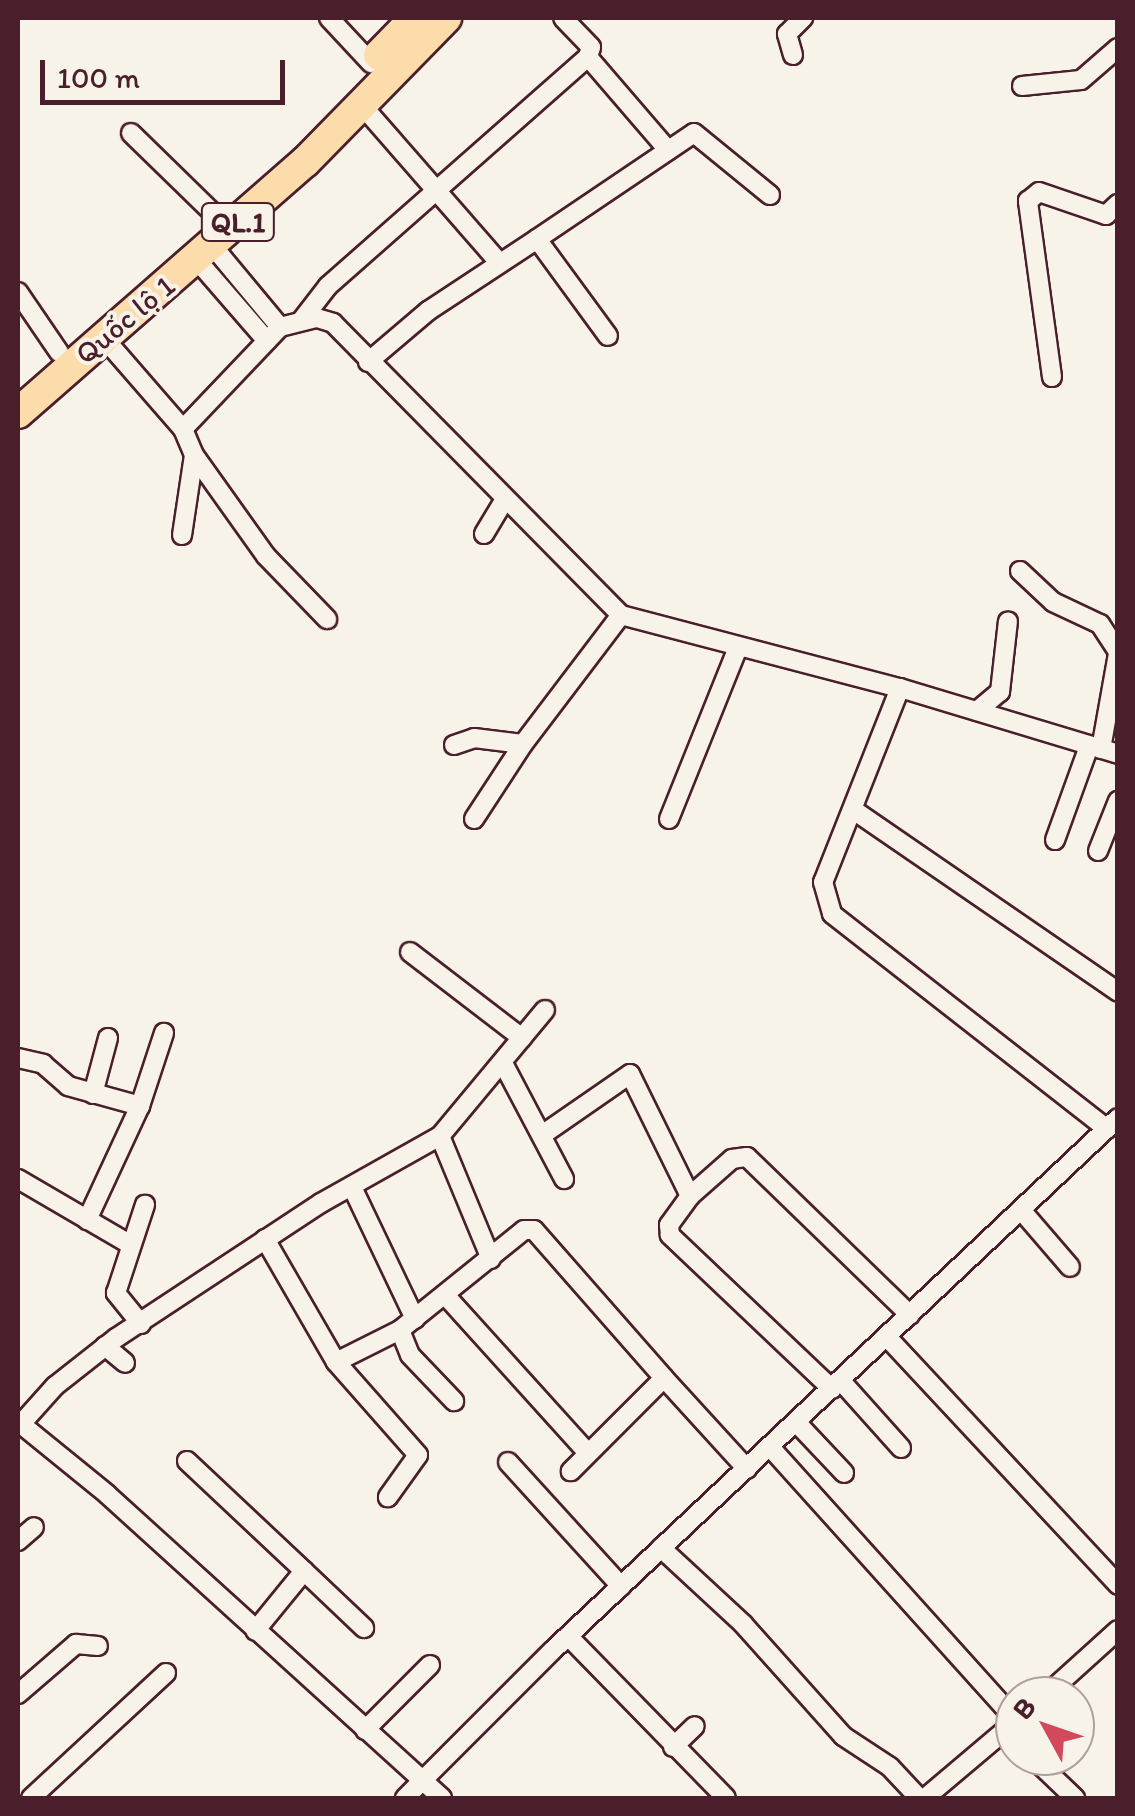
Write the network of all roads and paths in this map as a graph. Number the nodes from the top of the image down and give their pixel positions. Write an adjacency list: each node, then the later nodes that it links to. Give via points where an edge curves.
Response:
1 (329, 18): 9 (street)
2 (415, 18): 9 (highway, Quốc lộ 1 / QL.1)
3 (446, 18): 11 (highway, Quốc lộ 1 / QL.1)
4 (563, 18): 8 (street, via 590,47)
5 (803, 18): 7 (street, via 786,34)
6 (1116, 53): 10 (street, via 1081,80)
7 (794, 55)
8 (588, 57): 13 (street); 14 (street)
9 (371, 63): 18 (highway, Quốc lộ 1 / QL.1)
10 (1022, 86)
11 (360, 103): 14 (street); 18 (highway, Quốc lộ 1 / QL.1)
12 (131, 133): 18 (street)
13 (668, 150): 15 (street, via 698,133); 17 (street)
14 (438, 189): 19 (street); 21 (street, via 328,286)
15 (770, 195)
16 (1118, 204): 27 (street, via 1106,215 1039,192 1028,201)
17 (537, 239): 19 (street); 23 (street)
18 (208, 240): 22 (street); 24 (highway, Quốc lộ 1 / QL.1); 25 (highway, Quốc lộ 1 / QL.1)
19 (498, 261): 26 (street)
20 (18, 292): 25 (street)
21 (301, 321): 22 (street); 26 (street, via 333,323)
22 (273, 334): 30 (street)
23 (608, 336)
24 (103, 338): 29 (highway, Quốc lộ 1 / QL.1); 30 (street)
25 (59, 352): 28 (highway, Quốc lộ 1 / QL.1)
26 (368, 362): 32 (street)
27 (1052, 377)
28 (18, 388)
29 (18, 412)
30 (183, 429): 31 (street)
31 (194, 455): 34 (street); 37 (street, via 266,556)
32 (504, 500): 33 (street); 36 (street)
33 (484, 534)
34 (182, 535)
35 (1020, 571): 39 (street)
36 (620, 616): 40 (street); 43 (street)
37 (328, 619)
38 (1008, 621): 42 (street, via 1000,692)
39 (1117, 646): 45 (street)
40 (738, 647): 41 (street); 49 (street)
41 (900, 688): 42 (street); 47 (street)
42 (976, 712): 45 (street)
43 (523, 744): 44 (street, via 474,738); 48 (street)
44 (454, 745)
45 (1102, 750): 50 (street)
46 (1118, 801): 51 (street)
47 (855, 811): 53 (street); 62 (street, via 822,882 832,914)
48 (474, 819)
49 (669, 819)
50 (1055, 840)
51 (1098, 852)
52 (410, 952): 57 (street)
53 (1118, 992)
54 (545, 1010): 57 (street)
55 (164, 1033): 61 (street)
56 (108, 1038): 60 (street)
57 (522, 1038): 59 (street)
58 (18, 1058): 60 (street, via 36,1060 68,1086)
59 (504, 1064): 63 (street); 64 (street)
60 (93, 1094): 61 (street)
61 (140, 1106): 71 (street)
62 (1114, 1123): 70 (street)
63 (542, 1135): 66 (street); 68 (street, via 630,1074)
64 (440, 1136): 67 (street); 74 (street)
65 (18, 1179): 71 (street)
66 (564, 1179)
67 (353, 1189): 72 (street); 79 (street)
68 (690, 1196): 77 (street, via 732,1159 747,1157); 85 (street, via 669,1225 670,1235)
69 (145, 1205): 73 (street)
70 (1021, 1210): 75 (street); 77 (street)
71 (87, 1220): 73 (street)
72 (265, 1239): 78 (street); 82 (street)
73 (131, 1246): 78 (street, via 116,1293)
74 (491, 1258): 76 (street); 84 (street, via 524,1230 534,1230)
75 (1070, 1267)
76 (446, 1296): 79 (street); 91 (street)
77 (910, 1315): 80 (street)
78 (140, 1324): 81 (street)
79 (408, 1324): 82 (street); 86 (street, via 410,1356)
80 (887, 1337): 85 (street); 102 (street)
81 (106, 1346): 83 (street); 87 (street)
82 (336, 1362): 97 (street, via 416,1450 418,1460)
83 (125, 1363)
84 (664, 1378): 91 (street); 94 (street)
85 (836, 1385): 88 (street); 90 (street)
86 (454, 1401)
87 (21, 1419): 106 (street)
88 (796, 1422): 89 (street); 96 (street)
89 (770, 1447): 94 (street); 113 (street)
90 (901, 1448)
91 (588, 1453): 95 (street)
92 (187, 1461): 101 (street)
93 (508, 1462): 103 (street)
94 (747, 1469): 100 (street)
95 (571, 1471)
96 (844, 1473)
97 (388, 1496)
98 (34, 1526): 99 (street)
99 (18, 1541)
100 (662, 1548): 103 (street); 124 (street, via 743,1624 843,1736)
101 (304, 1571): 104 (street); 106 (street)
102 (1118, 1585)
103 (621, 1586): 107 (street)
104 (364, 1628)
105 (1118, 1630): 111 (street)
106 (255, 1632): 115 (street)
107 (568, 1636): 117 (street); 119 (street)
108 (98, 1646): 112 (street, via 76,1644)
109 (430, 1665): 115 (street)
110 (166, 1673): 120 (street)
111 (1066, 1676)
112 (18, 1694)
113 (995, 1708)
114 (695, 1726): 117 (street)
115 (365, 1730): 119 (street)
116 (995, 1741): 124 (street)
117 (673, 1747): 123 (street)
118 (1051, 1776): 125 (street)
119 (423, 1782): 121 (street); 122 (street)
120 (30, 1798)
121 (405, 1798)
122 (442, 1798)
123 (726, 1798)
124 (922, 1798)
125 (1074, 1798)

